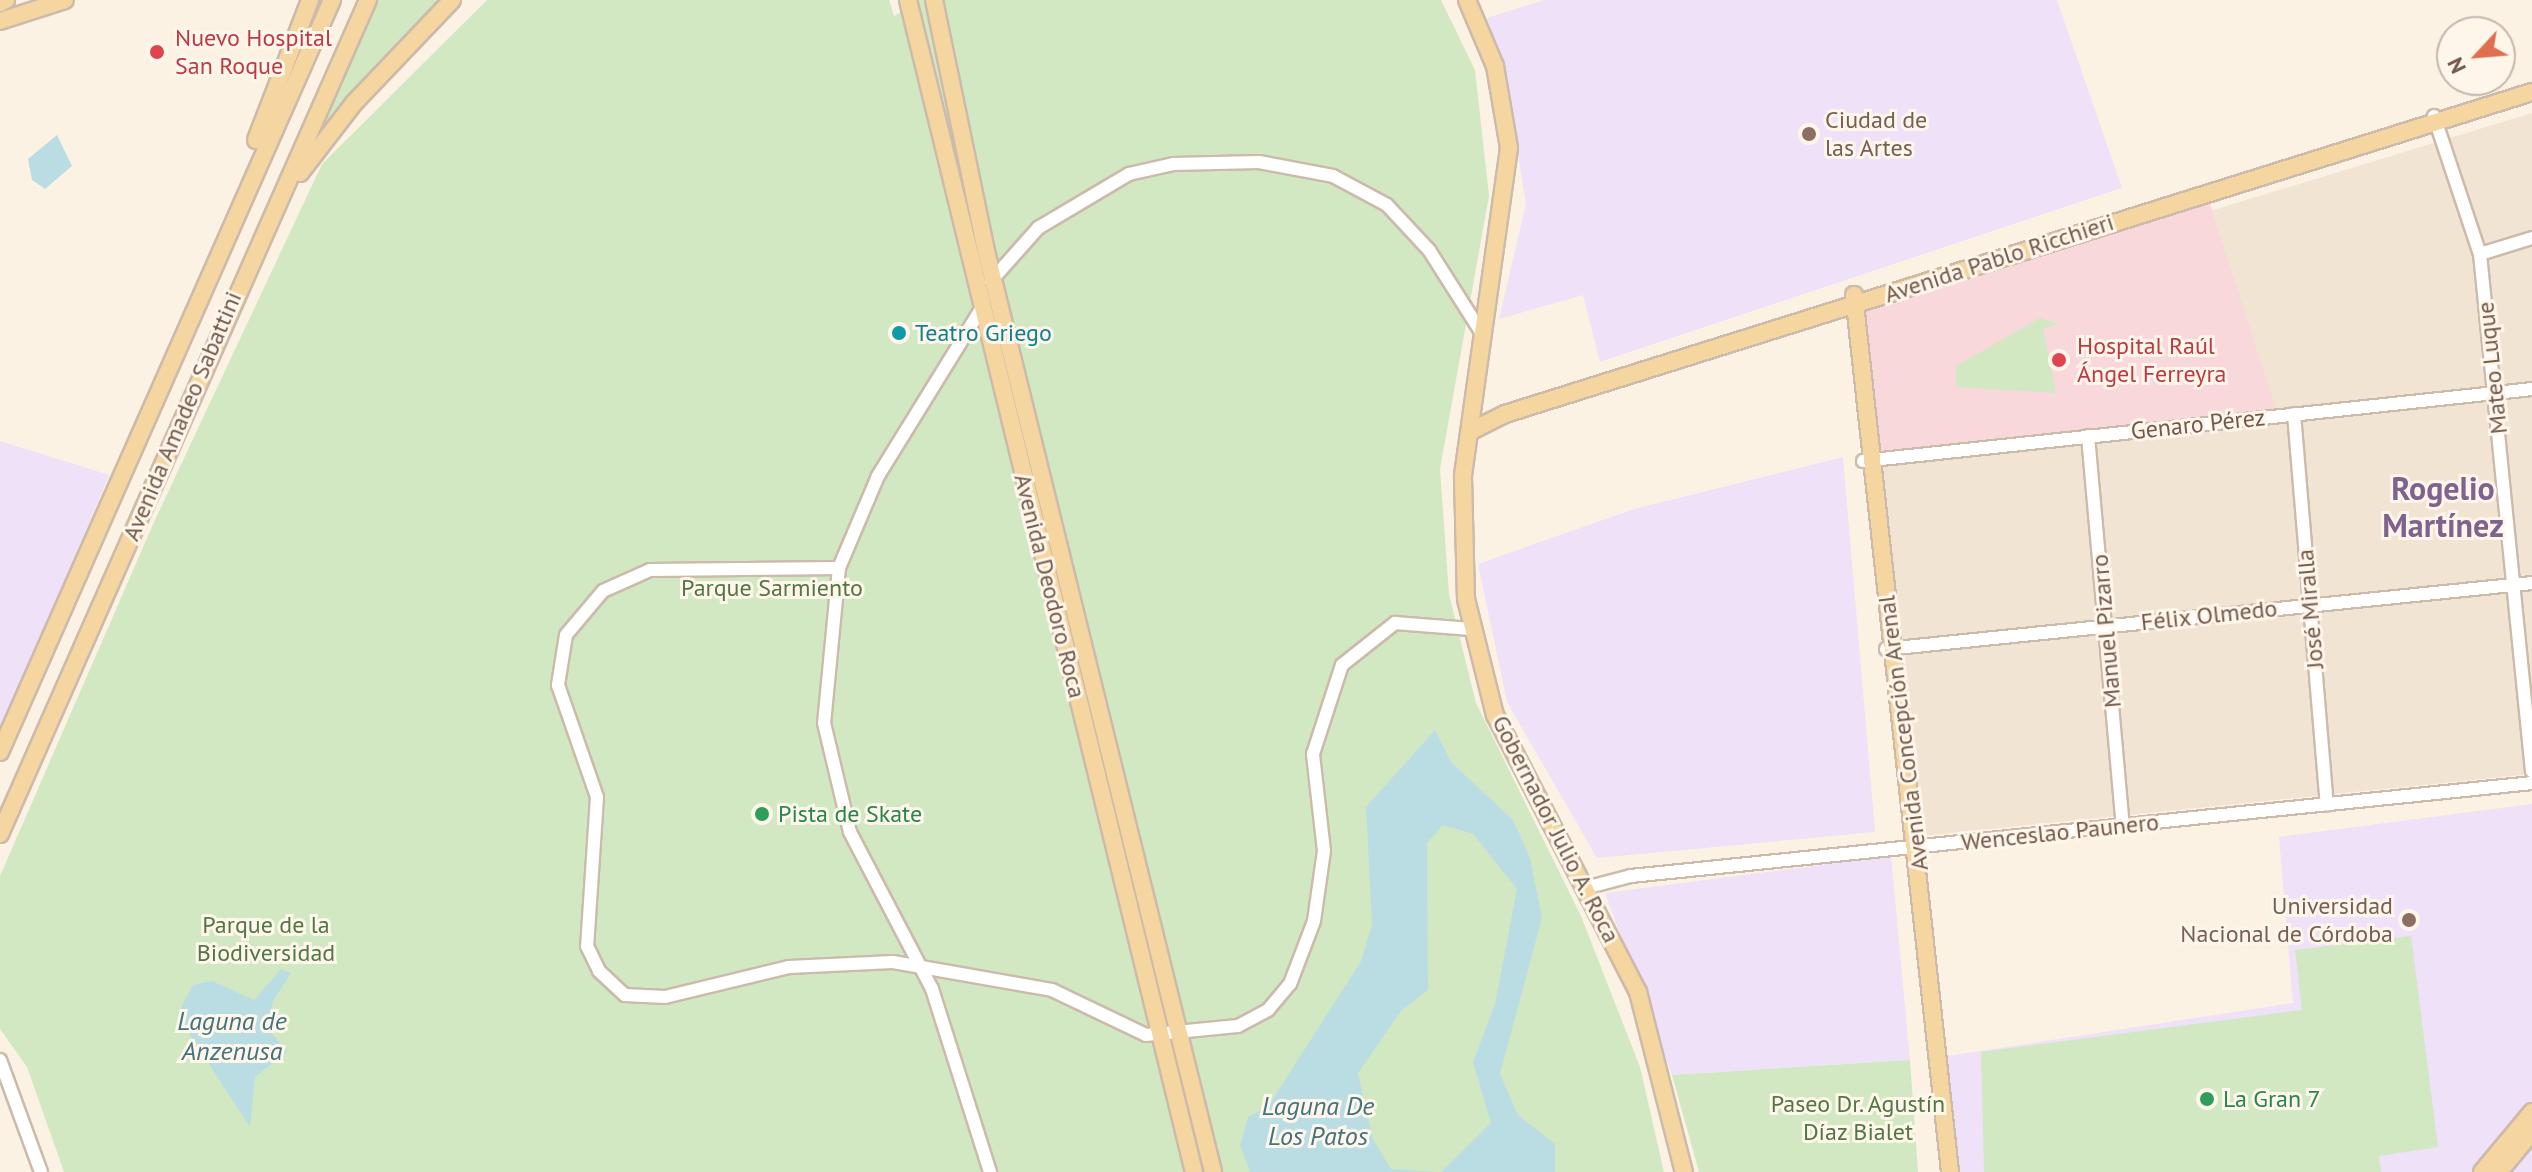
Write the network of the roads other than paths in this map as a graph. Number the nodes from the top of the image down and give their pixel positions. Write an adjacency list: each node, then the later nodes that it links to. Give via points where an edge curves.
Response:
1 (6, 0): 12 (main road)
2 (65, 0): 14 (main road)
3 (300, 0): 13 (main road)
4 (310, 0): 13 (main road)
5 (332, 0): 18 (main road, Avenida Amadeo Sabattini)
6 (452, 0): 20 (main road, via 318,145)
7 (910, 0): 8 (main road, Avenida Deodoro Roca); 24 (main road, Avenida Deodoro Roca)
8 (924, 0)
9 (934, 0): 22 (main road, Avenida Deodoro Roca)
10 (1467, 0): 25 (main road, via 1495,66 1509,148)
11 (368, 2): 20 (main road, Avenida Amadeo Sabattini)
12 (0, 3)
13 (304, 18): 18 (main road)
14 (0, 21)
15 (2532, 84): 17 (main road, Avenida Pablo Ricchieri)
16 (2532, 92): 17 (main road, Avenida Pablo Ricchieri)
17 (2435, 118): 21 (street, Mateo Luque); 23 (main road, Avenida Pablo Ricchieri)
18 (231, 218): 41 (main road, Avenida Amadeo Sabattini)
19 (2532, 238): 21 (street)
20 (257, 243): 46 (main road, Avenida Amadeo Sabattini)
21 (2480, 254): 27 (street, Mateo Luque)
22 (992, 277): 24 (street); 25 (street, via 1038,228 1129,174 1173,164 1271,163 1333,176 1387,205 1429,250); 51 (main road, Avenida Deodoro Roca)
23 (1850, 301): 28 (main road, Avenida Pablo Ricchieri, via 1491,409); 30 (main road, Avenida Pablo Ricchieri, via 1505,414); 32 (main road, Avenida Concepción Arenal)
24 (982, 309): 33 (street, via 878,476); 50 (main road, Avenida Deodoro Roca)
25 (1481, 332): 28 (main road)
26 (2532, 389): 27 (street, Genaro Pérez)
27 (2495, 393): 29 (street, Genaro Pérez); 35 (street, Mateo Luque)
28 (1472, 409): 30 (main road, Gobernador Julio A. Roca)
29 (2294, 414): 31 (street, Genaro Pérez); 36 (street, José Miralla)
30 (1469, 432): 38 (main road, Gobernador Julio A. Roca, via 1461,549)
31 (2088, 436): 32 (street, Genaro Pérez); 37 (street, Manuel Pizarro)
32 (1867, 460): 39 (main road, Avenida Concepción Arenal)
33 (839, 568): 49 (street, via 826,662 829,757 850,832); 49 (street, via 650,570 603,591 576,619 560,651 558,685 597,797 587,946 613,986 641,1000 789,967)
34 (2532, 583): 35 (street, Félix Olmedo)
35 (2514, 585): 36 (street, Félix Olmedo); 40 (street, Mateo Luque)
36 (2310, 605): 37 (street, Félix Olmedo); 44 (street, José Miralla)
37 (2105, 626): 39 (street, Félix Olmedo); 45 (street, Manuel Pizarro)
38 (1471, 629): 48 (main road, Gobernador Julio A. Roca, via 1515,759); 51 (street, via 1395,623 1342,665 1313,754 1323,874 1300,966 1280,997 1253,1019)
39 (1890, 649): 47 (main road, Avenida Concepción Arenal)
40 (2526, 651): 42 (street, Mateo Luque)
41 (0, 752)
42 (2532, 771)
43 (2532, 783): 44 (street, Wenceslao Paunero)
44 (2327, 805): 45 (street, Wenceslao Paunero)
45 (2123, 826): 47 (street, Wenceslao Paunero)
46 (0, 834)
47 (1912, 847): 48 (street, Wenceslao Paunero); 60 (main road, Avenida Concepción Arenal); 61 (main road, Avenida Concepción Arenal)
48 (1589, 887): 59 (main road, Gobernador Julio A. Roca, via 1649,1023)
49 (919, 964): 50 (street, via 1052,990); 56 (street)
50 (1161, 1036): 51 (street); 57 (main road, Avenida Deodoro Roca)
51 (1181, 1036): 58 (main road, Avenida Deodoro Roca)
52 (0, 1060): 55 (street)
53 (2532, 1112): 62 (main road)
54 (2532, 1132): 63 (main road)
55 (41, 1172)
56 (990, 1172)
57 (1194, 1172)
58 (1213, 1172)
59 (1684, 1172)
60 (1941, 1172)
61 (1950, 1172)
62 (2482, 1172)
63 (2499, 1172)

